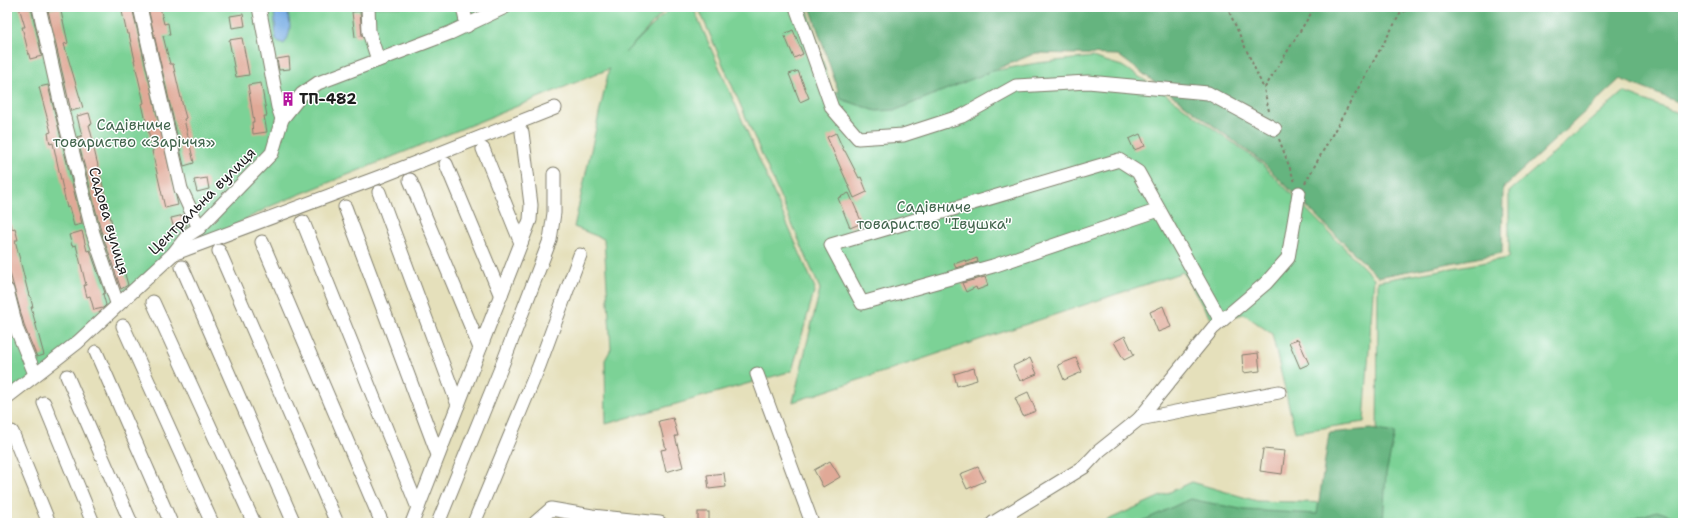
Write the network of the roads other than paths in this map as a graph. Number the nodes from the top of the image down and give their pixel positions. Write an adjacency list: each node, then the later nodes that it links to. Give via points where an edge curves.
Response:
1 (39, 7): 33 (street, Садова вулиця, via 93,233)
2 (140, 7): 23 (street, via 181,189)
3 (259, 7): 11 (street)
4 (368, 7): 9 (street, via 369,32)
5 (463, 7): 8 (street)
6 (505, 7): 8 (street, Центральна вулиця)
7 (796, 7): 12 (street, via 832,108 858,138 902,135 962,116 1016,86 1088,82 1208,92)
8 (467, 26): 9 (street, Центральна вулиця)
9 (378, 60): 11 (street, Центральна вулиця, via 318,83 302,94)
10 (555, 108): 27 (street)
11 (282, 119): 23 (street, Центральна вулиця, via 272,153)
12 (1275, 129)
13 (522, 132): 25 (street, via 531,205 530,220)
14 (483, 150): 25 (street)
15 (446, 164): 31 (street)
16 (554, 174): 60 (street, via 554,213 550,240)
17 (410, 180): 36 (street)
18 (379, 192): 44 (street)
19 (1299, 193): 34 (street, via 1288,258 1266,282)
20 (345, 207): 47 (street)
21 (1159, 210): 21 (street, via 1138,172 1119,160 831,245 862,303 993,266); 34 (street)
22 (303, 222): 48 (street)
23 (199, 228): 27 (street, Центральна вулиця, via 188,235)
24 (262, 242): 58 (street)
25 (521, 243): 31 (street)
26 (219, 251): 57 (street)
27 (173, 254): 33 (street, Центральна вулиця)
28 (580, 255): 61 (street, via 539,366)
29 (182, 267): 56 (street)
30 (7, 290): 38 (street, via 17,330)
31 (501, 296): 36 (street)
32 (153, 302): 55 (street)
33 (117, 303): 38 (street, Центральна вулиця, via 78,342)
34 (1221, 321): 45 (street)
35 (123, 326): 54 (street)
36 (480, 348): 44 (street)
37 (96, 352): 53 (street)
38 (36, 374): 42 (street, Центральна вулиця)
39 (757, 374): 64 (street)
40 (67, 376): 52 (street)
41 (1279, 392): 45 (street)
42 (7, 397)
43 (44, 403): 51 (street)
44 (458, 405): 47 (street)
45 (1139, 419): 49 (street, via 1099,451 1084,467)
46 (12, 432): 50 (street)
47 (438, 455): 48 (street)
48 (418, 508): 59 (street)
49 (996, 522)
50 (49, 523)
51 (93, 523)
52 (131, 523)
53 (171, 523)
54 (212, 523)
55 (254, 523)
56 (294, 523)
57 (337, 523)
58 (382, 523)
59 (412, 523)
60 (438, 523)
61 (474, 523)
62 (535, 523): 63 (street, via 551,509)
63 (660, 523)
64 (812, 523)

